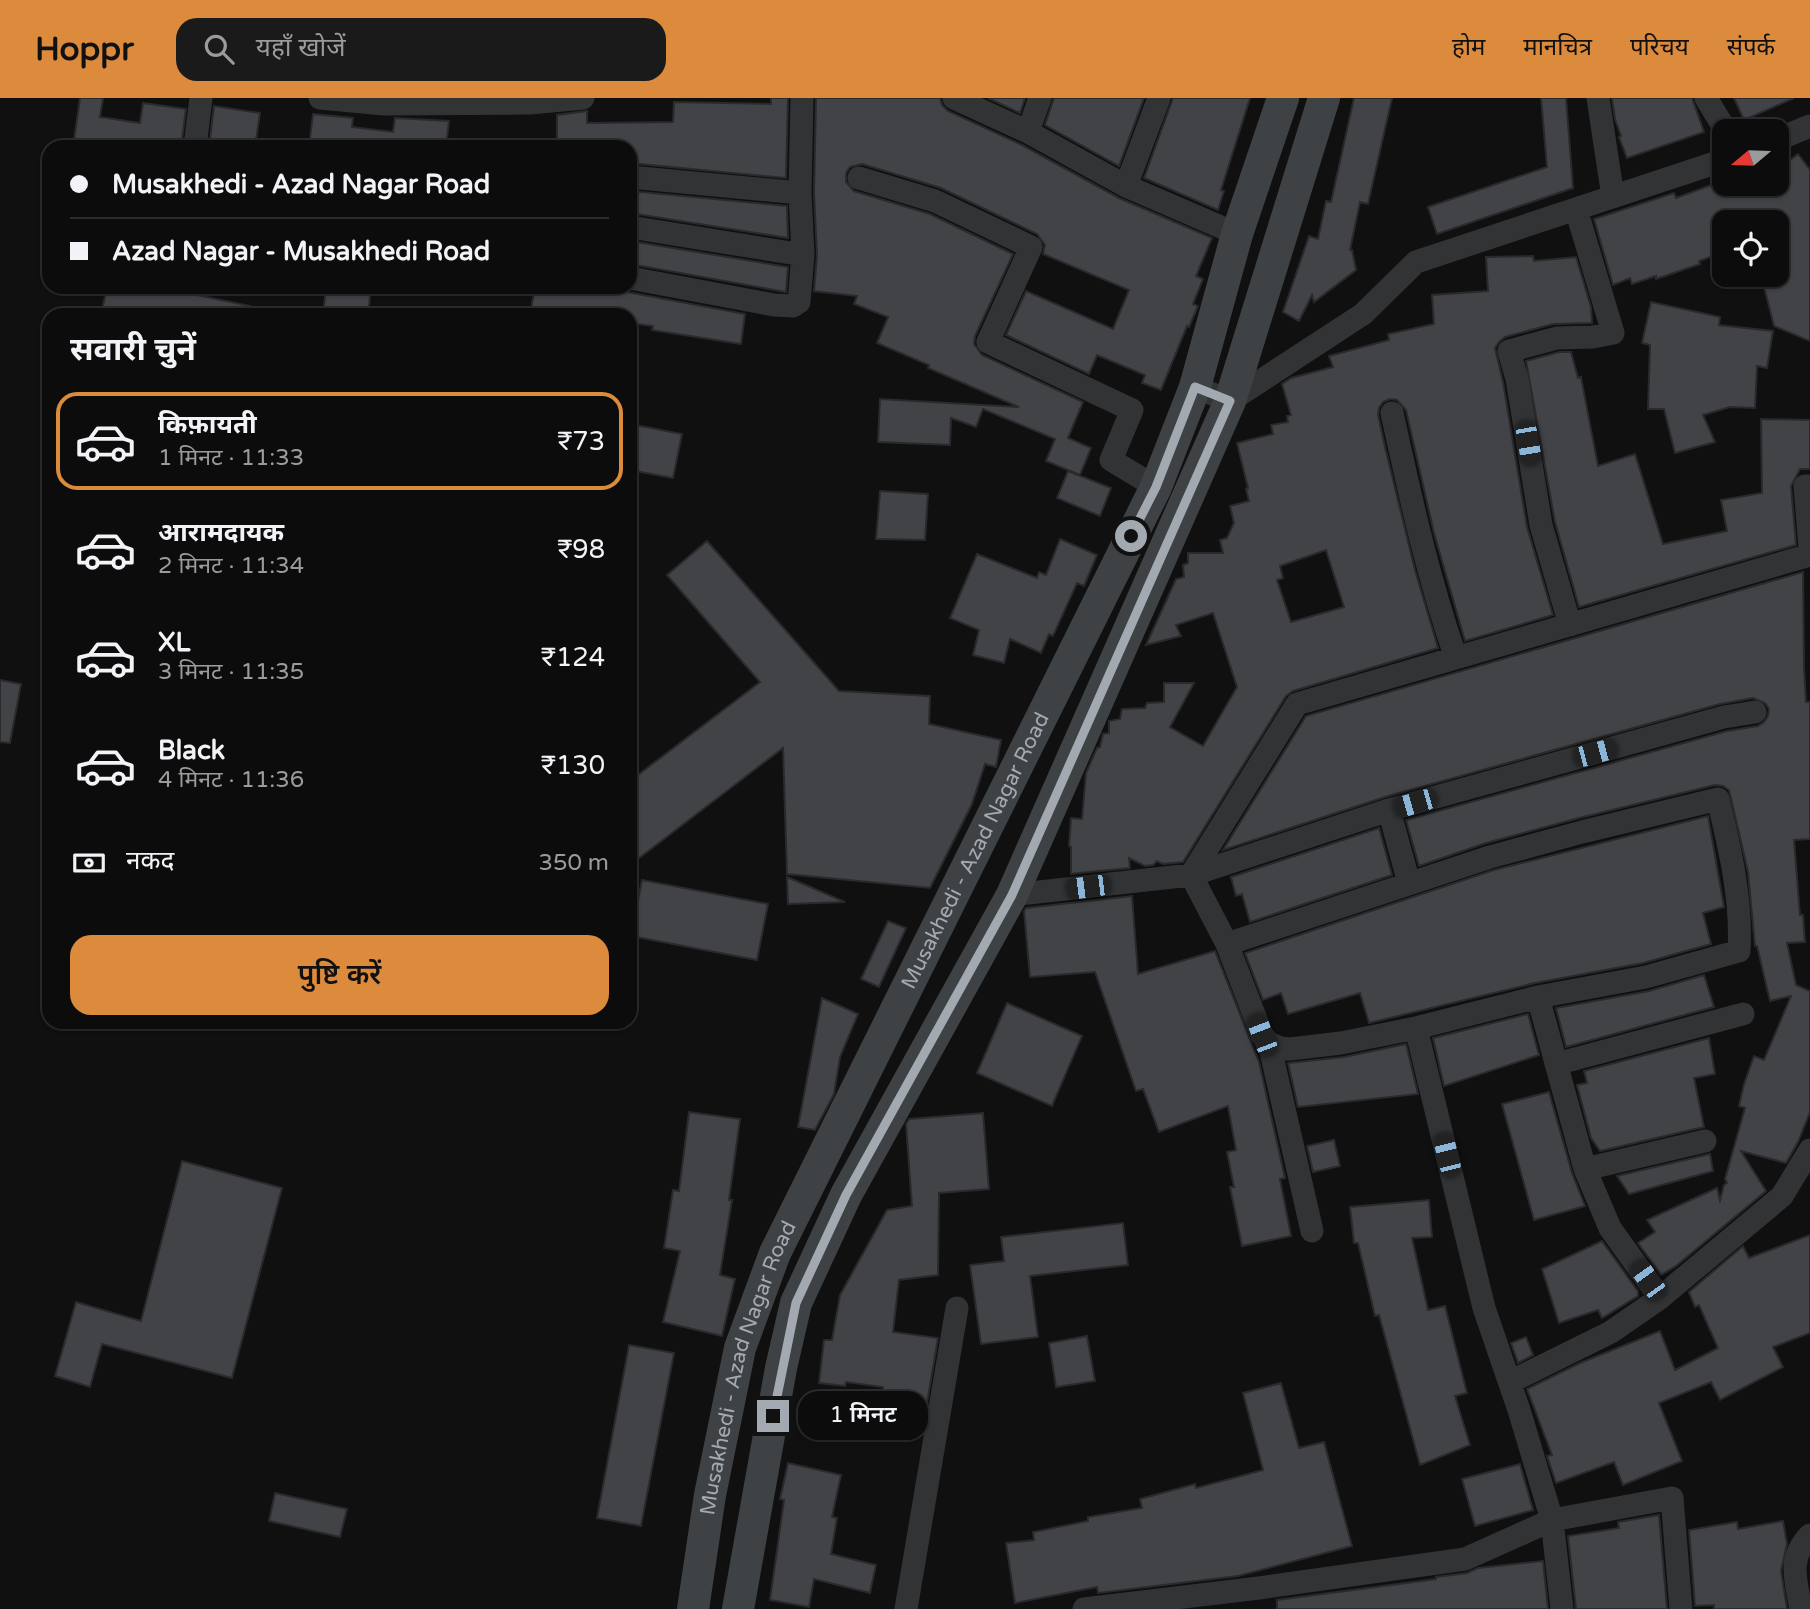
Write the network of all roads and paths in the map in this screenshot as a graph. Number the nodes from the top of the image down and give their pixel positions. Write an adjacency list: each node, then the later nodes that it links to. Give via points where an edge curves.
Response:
1 (201, 98): 18 (street)
2 (320, 98): 13 (street)
3 (583, 98): 12 (street)
4 (802, 98): 23 (street)
5 (954, 98): 16 (street)
6 (1040, 98): 16 (street)
7 (1159, 98): 22 (street)
8 (1283, 98): 27 (main road, Musakhedi - Azad Nagar Road)
9 (1324, 98): 31 (main road)
10 (1598, 98): 24 (street)
11 (1706, 98): 14 (street)
12 (530, 100): 13 (street)
13 (384, 101)
14 (1719, 119)
15 (1810, 127): 17 (street)
16 (1028, 132): 22 (street)
17 (1789, 135)
18 (196, 140)
19 (1712, 164): 24 (street)
20 (637, 178): 23 (street)
21 (859, 178): 34 (street, via 935,201 1031,247 988,342 1132,410 1111,460)
22 (1126, 186): 27 (street)
23 (800, 192): 28 (street)
24 (1612, 197): 25 (street)
25 (1576, 209): 31 (street, via 1416,262 1363,314); 37 (street, via 1613,333 1557,338 1510,351 1541,525)
26 (637, 228): 28 (street)
27 (1237, 234): 30 (main road, Musakhedi - Azad Nagar Road)
28 (803, 255): 29 (street, via 799,302 793,306)
29 (637, 279)
30 (1195, 387): 31 (street); 34 (main road, Musakhedi - Azad Nagar Road)
31 (1230, 401): 43 (main road)
32 (1392, 413): 38 (street, via 1439,609)
33 (1810, 486): 35 (street, via 1805,486)
34 (1156, 487): 59 (main road, Musakhedi - Azad Nagar Road, via 775,1252 740,1348)
35 (1810, 548)
36 (1810, 555): 37 (street)
37 (1570, 625): 38 (street)
38 (1456, 658): 41 (street, via 1297,704)
39 (1755, 712): 40 (street)
40 (1389, 810): 41 (street); 42 (street)
41 (1191, 874): 43 (street); 44 (street)
42 (1409, 883): 44 (street); 45 (street, via 1582,832 1718,799 1737,882 1739,951 1646,977)
43 (1012, 895): 60 (main road, via 846,1195 796,1303)
44 (1227, 944): 48 (street)
45 (1538, 997): 47 (street); 49 (street)
46 (1743, 1014): 49 (street)
47 (1416, 1028): 48 (street, via 1290,1049); 56 (street, via 1484,1308)
48 (1269, 1043): 53 (street)
49 (1556, 1064): 52 (street)
50 (1705, 1141): 52 (street)
51 (1810, 1150): 54 (street, via 1782,1196)
52 (1585, 1169): 54 (street, via 1610,1228)
53 (1312, 1231)
54 (1660, 1297): 56 (street, via 1611,1332)
55 (957, 1308): 61 (street)
56 (1510, 1382): 57 (street)
57 (1552, 1520): 62 (street, via 1465,1559); 63 (street); 64 (street, via 1672,1498)
58 (1810, 1535): 65 (street, via 1793,1565)
59 (693, 1609)
60 (738, 1609)
61 (906, 1609)
62 (1084, 1609)
63 (1562, 1609)
64 (1681, 1609)
65 (1801, 1609)

